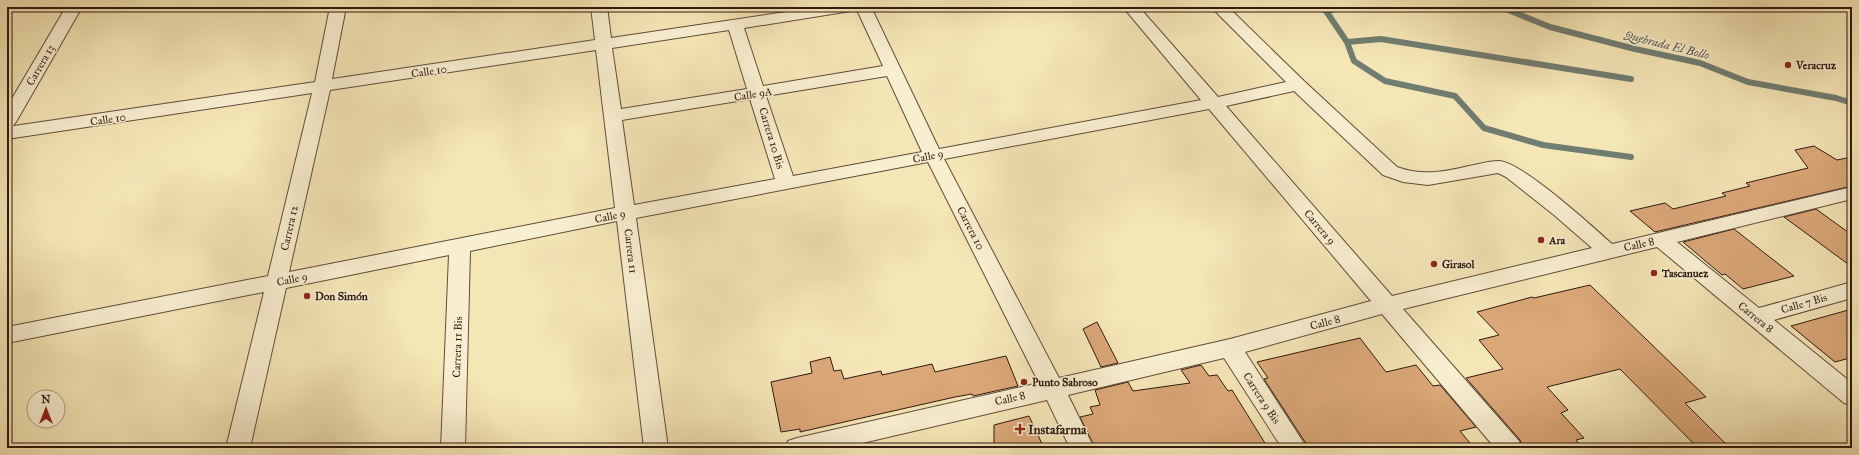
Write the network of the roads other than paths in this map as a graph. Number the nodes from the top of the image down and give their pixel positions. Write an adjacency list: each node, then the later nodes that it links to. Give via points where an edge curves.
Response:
1 (74, 7): 16 (street, Carrera 13)
2 (338, 7): 12 (street, Carrera 12)
3 (599, 7): 9 (street, Carrera 11)
4 (851, 7): 8 (street, Calle 10)
5 (863, 7): 10 (street, Carrera 10)
6 (1130, 7): 14 (street, Carrera 9)
7 (1219, 7): 11 (street)
8 (736, 25): 9 (street, Calle 10); 13 (street, Carrera 10 Bis)
9 (604, 45): 12 (street, Calle 10); 15 (street, Carrera 11)
10 (892, 70): 13 (street, Calle 9A); 18 (street, Carrera 10)
11 (1298, 85): 14 (street, Calle 9); 24 (street, via 1390,171 1415,180 1429,180 1501,167 1529,184)
12 (322, 88): 17 (street, Calle 10); 25 (street, Carrera 12)
13 (758, 93): 15 (street, Calle 9A); 19 (street, Carrera 10 Bis)
14 (1214, 103): 18 (street, Calle 9); 27 (street, Carrera 9)
15 (614, 116): 21 (street, Carrera 11)
16 (7, 122)
17 (7, 133)
18 (932, 155): 19 (street, Calle 9); 31 (street, Carrera 10)
19 (786, 183): 21 (street, Calle 9)
20 (1852, 194): 22 (street, Calle 8)
21 (626, 213): 23 (street, Calle 9); 35 (street, Carrera 11)
22 (1660, 239): 24 (street, Calle 8); 28 (street, Carrera 8)
23 (460, 246): 25 (street, Calle 9); 34 (street, Carrera 11 Bis)
24 (1608, 251): 27 (street, Calle 8)
25 (276, 283): 29 (street, Calle 9); 33 (street, Carrera 12)
26 (1852, 290): 28 (street, Calle 7 Bis)
27 (1386, 305): 30 (street, Calle 8); 39 (street, Carrera 9)
28 (1756, 317): 32 (street, Carrera 8)
29 (7, 335)
30 (1230, 348): 31 (street, Calle 8); 38 (street, Carrera 9 Bis)
31 (1053, 388): 36 (street, Calle 8); 37 (street, Carrera 10)
32 (1852, 396)
33 (238, 448)
34 (453, 448)
35 (656, 448)
36 (798, 448)
37 (1082, 448)
38 (1295, 448)
39 (1510, 448)

